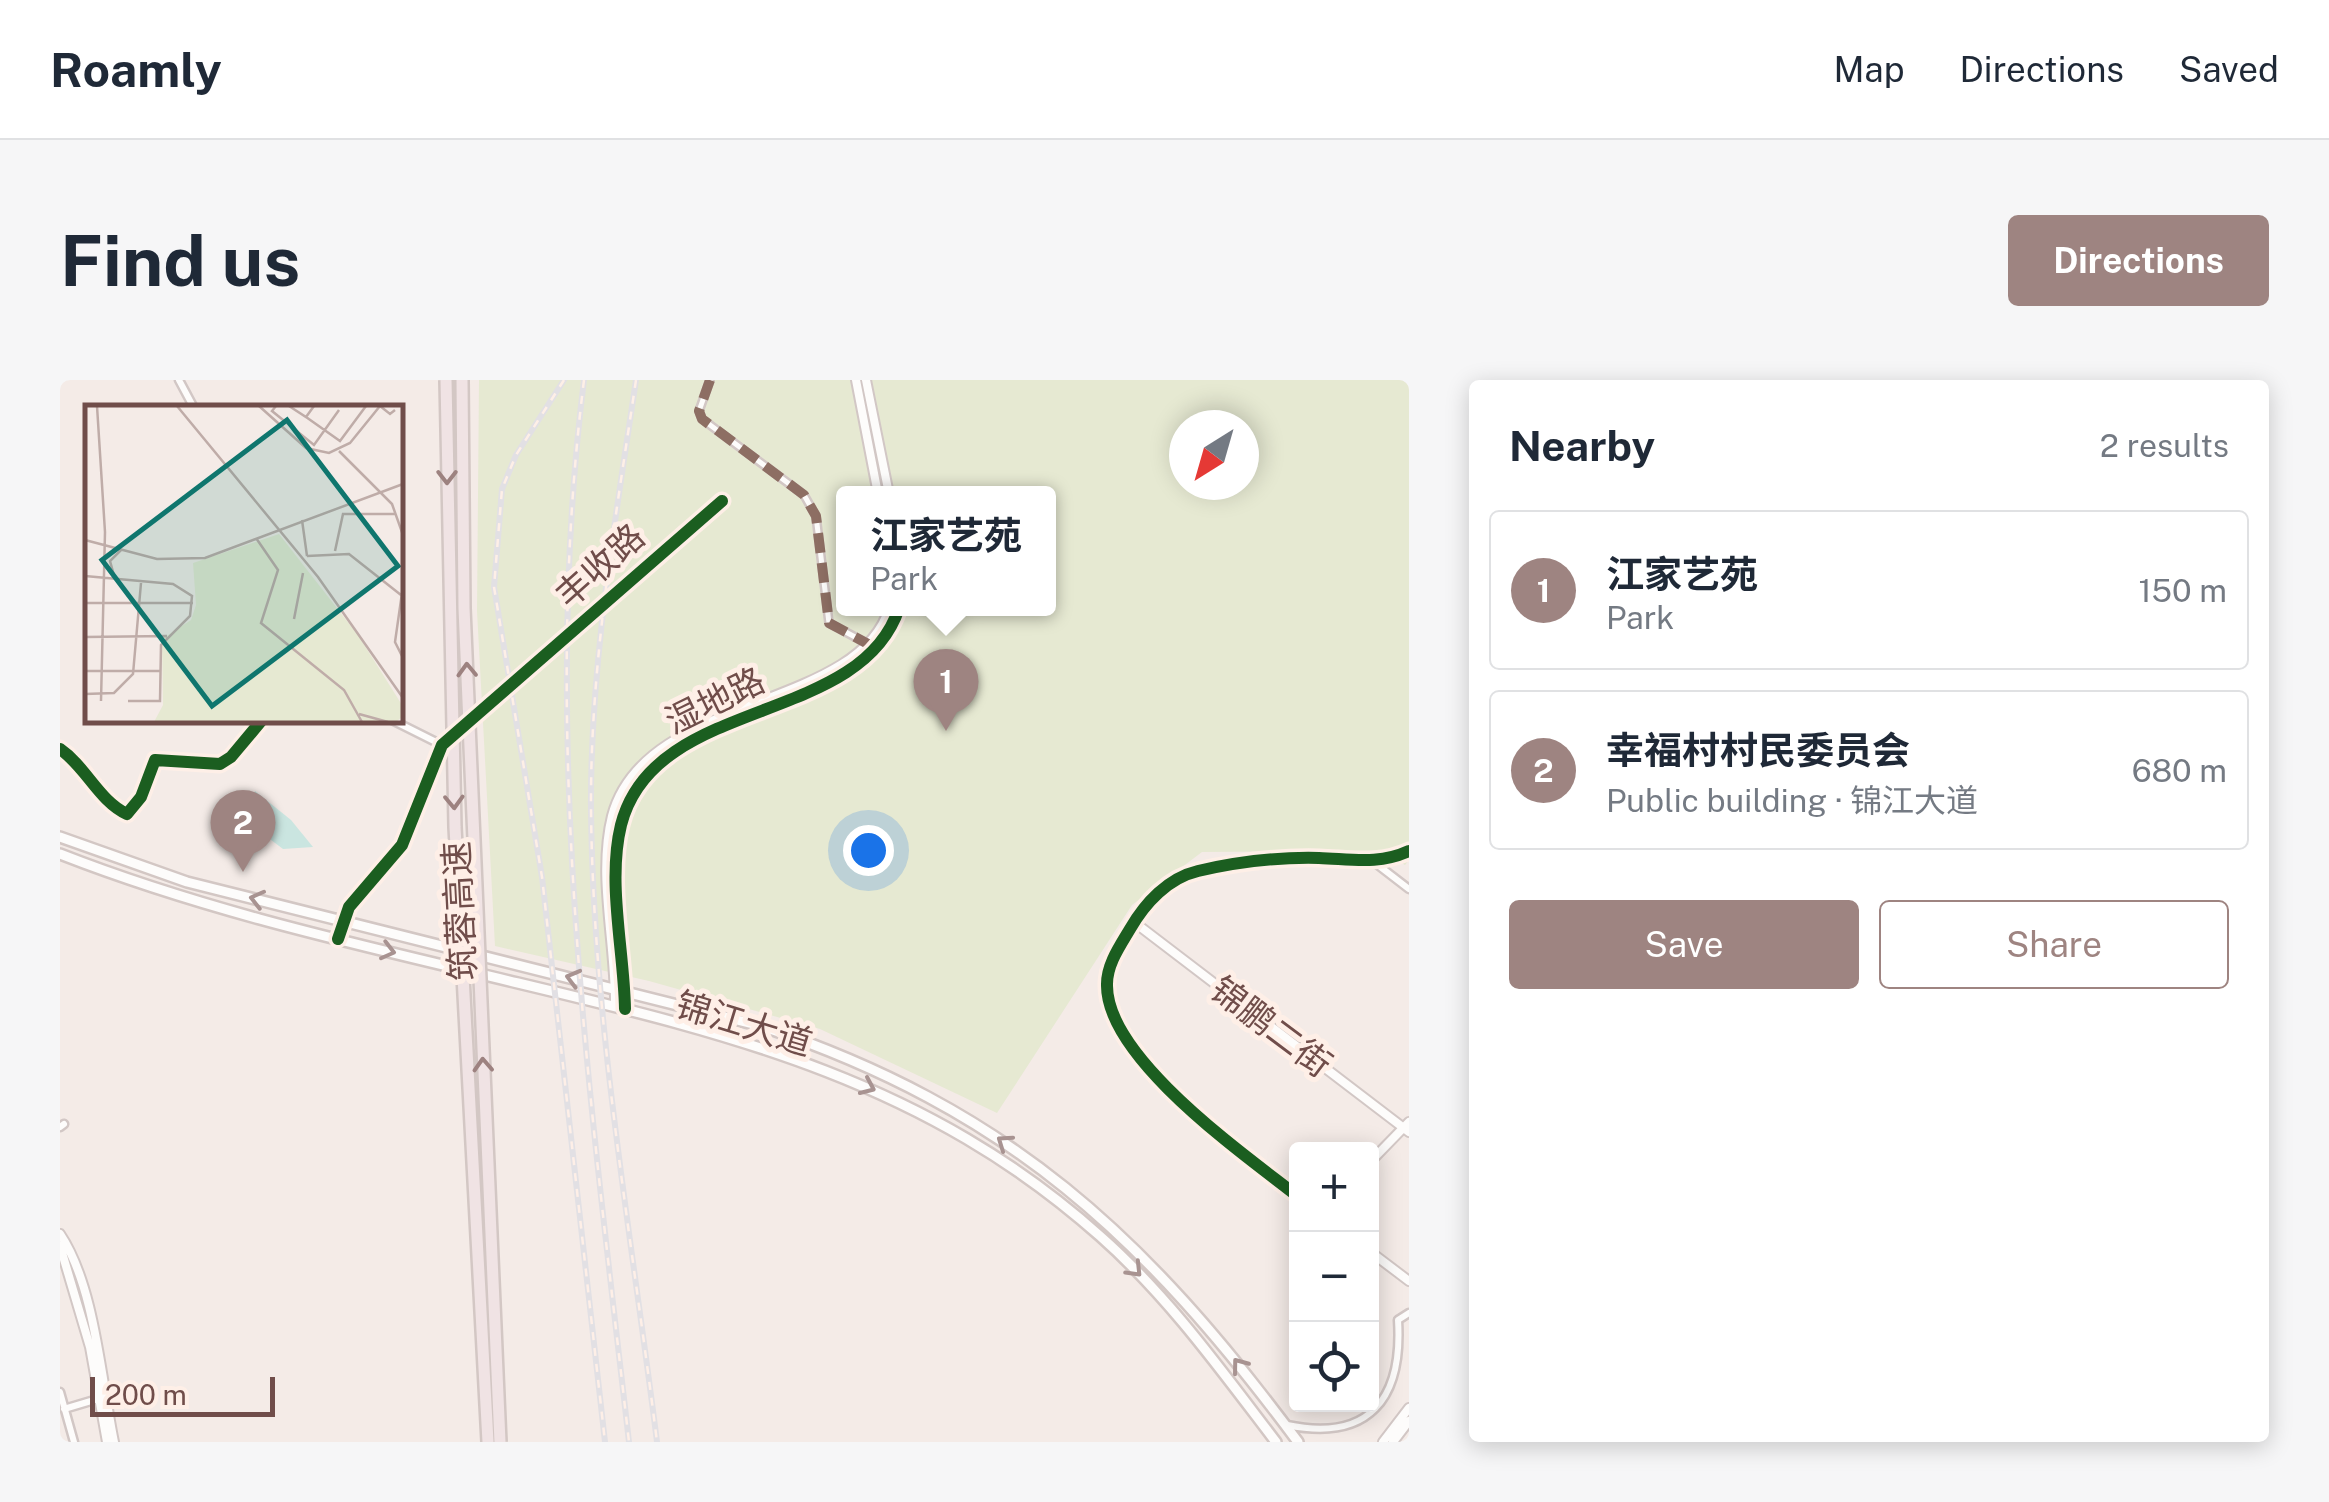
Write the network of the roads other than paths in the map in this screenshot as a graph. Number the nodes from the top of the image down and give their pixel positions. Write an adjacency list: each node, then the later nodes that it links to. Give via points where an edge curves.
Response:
1 (179, 380): 7 (street)
2 (446, 380): 46 (highway, 筑蓉高速, one-way to 46, bridge, via 455,827)
3 (462, 380): 47 (highway, 筑蓉高速, one-way to 3, bridge, via 465,628)
4 (710, 380): 13 (street, via 702,419 804,494 816,516 829,623)
5 (856, 380): 8 (street)
6 (866, 380): 9 (street)
7 (192, 405)
8 (876, 486)
9 (887, 486)
10 (722, 501): 14 (street, 丰收路)
11 (886, 616): 13 (street, 湿地路)
12 (893, 616): 13 (street, 湿地路)
13 (870, 646): 28 (street, 湿地路, via 676,750 650,771 632,796 617,846)
14 (519, 678)
15 (499, 696): 18 (street)
16 (260, 722): 19 (street, via 220,764 155,760 127,814)
17 (396, 722): 18 (street)
18 (442, 746): 25 (street, via 402,845 349,908)
19 (60, 749)
20 (60, 837): 25 (main road, 锦江大道, one-way to 20, via 145,869)
21 (1409, 851): 23 (street)
22 (60, 854): 27 (main road, 锦江大道, via 164,892)
23 (1374, 862): 24 (street); 26 (street, via 1266,860 1194,872 1161,889)
24 (1409, 889)
25 (345, 922): 27 (street); 28 (main road, 锦江大道, one-way to 25)
26 (1134, 922): 30 (street, 锦鹏二街); 32 (street, via 1106,986 1114,1014 1132,1045 1192,1113)
27 (338, 939): 29 (main road, 锦江大道, one-way to 29)
28 (620, 990): 29 (street, 湿地路); 43 (main road, 锦江大道, one-way to 28, via 1144,1255 975,1122 816,1045)
29 (620, 1008): 48 (main road, 锦江大道, one-way to 48, via 822,1067 965,1137 1073,1214 1134,1268)
30 (1407, 1128): 31 (street)
31 (1379, 1154)
32 (1289, 1189)
33 (60, 1234): 39 (street, via 71,1250)
34 (60, 1246): 39 (street)
35 (1379, 1258): 36 (street)
36 (1409, 1281)
37 (1409, 1312): 43 (street, via 1398,1320 1400,1351 1391,1388 1374,1412 1328,1431)
38 (60, 1392): 41 (street)
39 (101, 1398): 41 (street); 45 (street)
40 (1409, 1408): 50 (street)
41 (64, 1409): 44 (street)
42 (1409, 1421): 51 (street)
43 (1285, 1425): 49 (main road, 锦江大道)
44 (74, 1442)
45 (111, 1442)
46 (488, 1442)
47 (500, 1442)
48 (1276, 1442)
49 (1298, 1442)
50 (1383, 1442)
51 (1393, 1442)

